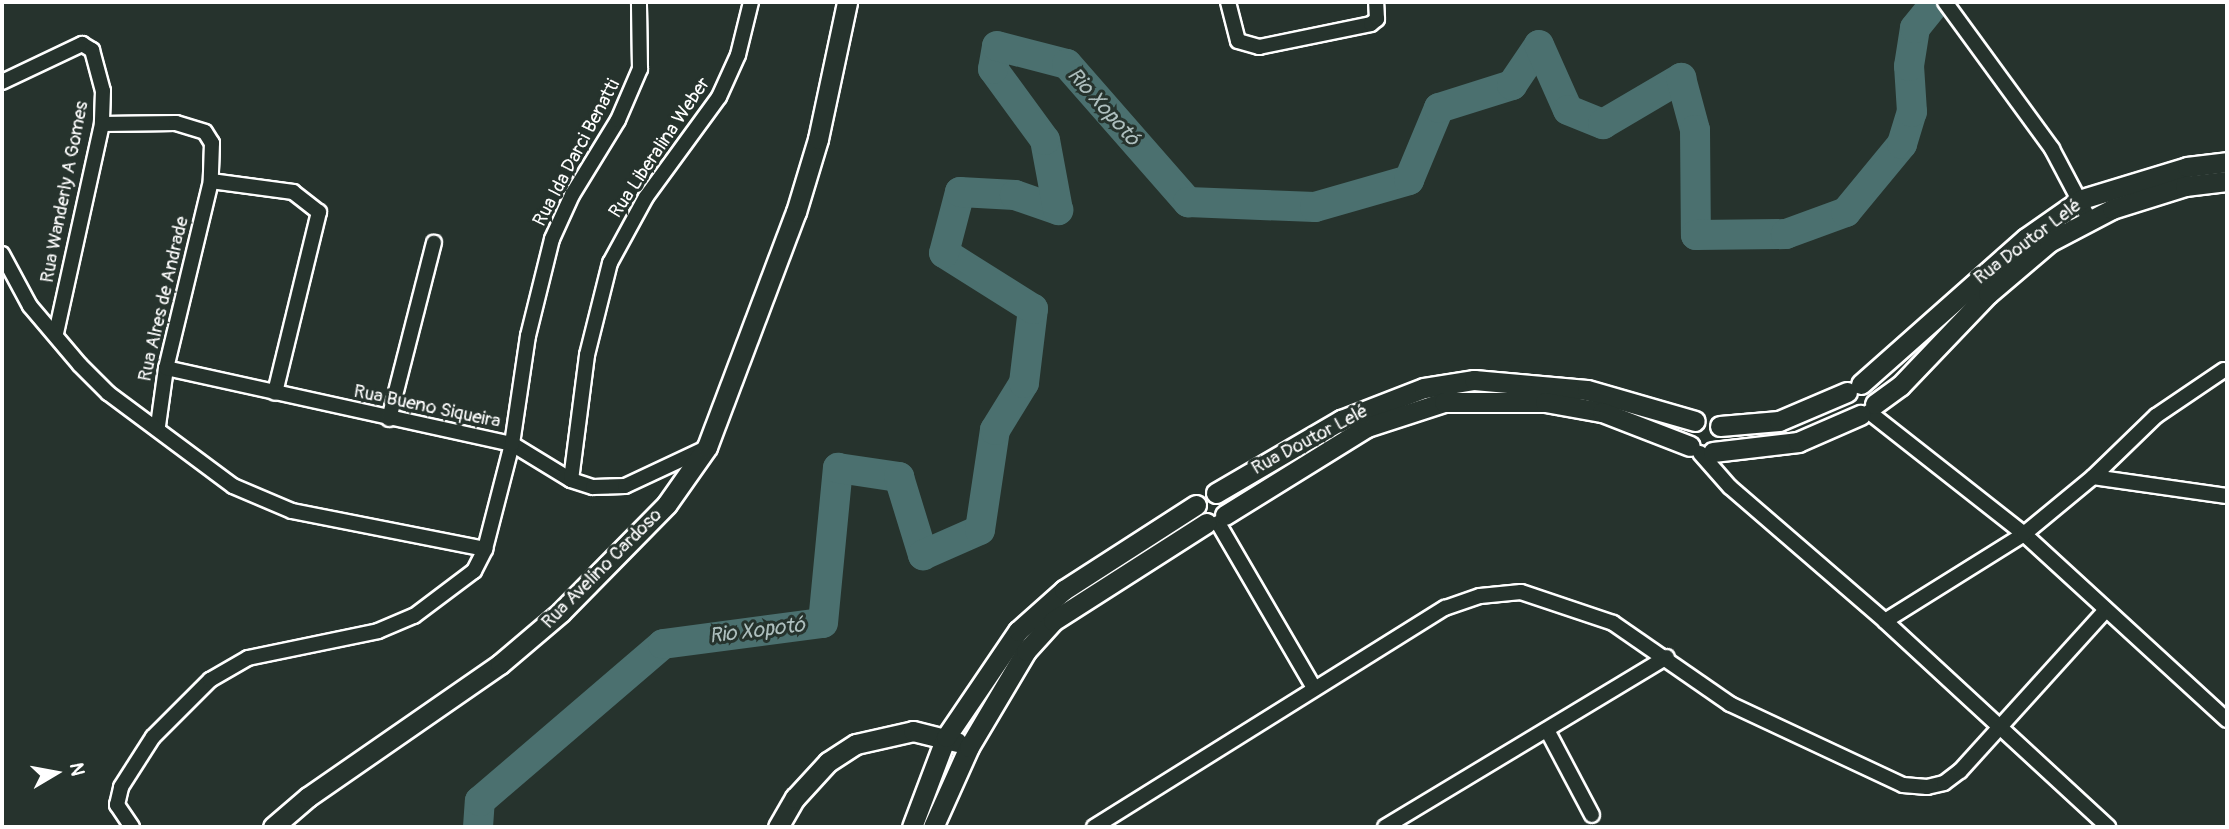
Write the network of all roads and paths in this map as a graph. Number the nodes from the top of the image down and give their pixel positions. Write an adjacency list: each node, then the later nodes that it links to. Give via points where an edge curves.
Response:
1 (639, 2): 25 (street, Rua Ida Darci Benatti, via 640,69 618,121 572,195 552,239 527,336)
2 (751, 2): 29 (street, Rua Liberalina Weber, via 738,55 719,97 646,197 610,263 587,355)
3 (847, 2): 26 (street, Rua Avelino Cardoso, via 818,139 796,212)
4 (1228, 2): 5 (street, via 1235,36 1250,46 1368,26 1377,19)
5 (1376, 2)
6 (1948, 7): 12 (street, via 2052,149)
7 (2, 82): 8 (street, Rua Wanderly A Gomes, via 61,50 82,44 92,50 103,91)
8 (102, 124): 10 (street, Rua Alres de Andrade, via 176,123 205,132 212,143); 15 (street, Rua Wanderly A Gomes)
9 (2227, 162): 12 (street, Rua Doutor Lelé, via 2187,167)
10 (211, 181): 16 (street, Rua Alres de Andrade); 19 (street, via 293,192 317,209 319,222)
11 (2227, 181): 12 (street, Rua Doutor Lelé)
12 (2085, 208): 18 (street, Rua Doutor Lelé, via 2026,238); 20 (street, Rua Doutor Lelé, via 1988,294 1900,386)
13 (434, 243): 21 (street)
14 (2, 254): 15 (street, via 22,293)
15 (56, 334): 23 (street, via 108,393)
16 (166, 368): 19 (street, Rua Bueno Siqueira); 23 (street, Rua Alres de Andrade)
17 (2224, 370): 28 (street, via 2156,416)
18 (1854, 388): 20 (street, via 1871,389); 20 (street, via 1847,407); 24 (street, Rua Doutor Lelé, via 1779,421)
19 (275, 393): 21 (street, Rua Bueno Siqueira)
20 (1868, 410): 27 (street, Rua Doutor Lelé, via 1798,442); 34 (street)
21 (389, 419): 25 (street, Rua Bueno Siqueira)
22 (1695, 421): 24 (street, via 1708,418); 27 (street, via 1687,433); 30 (street, Rua Doutor Lelé, via 1587,390 1474,380 1424,388 1352,415)
23 (158, 426): 35 (street, via 233,486 259,500 292,512)
24 (1720, 426): 27 (street, via 1722,443)
25 (512, 444): 29 (street, Rua Bueno Siqueira); 35 (street, Rua Ida Darci Benatti)
26 (707, 447): 29 (street, Rua Bueno Siqueira, via 625,486 593,487); 50 (street, Rua Avelino Cardoso, via 667,504 561,612 500,664 308,797)
27 (1701, 451): 33 (street, Rua Doutor Lelé, via 1602,412 1545,402 1444,402 1367,427); 37 (street, via 1730,487)
28 (2093, 477): 31 (street); 34 (street)
29 (571, 480)
30 (1216, 493): 32 (street, via 1203,495); 33 (street, via 1226,504)
31 (2223, 493)
32 (1196, 505): 33 (street, via 1198,516); 44 (street, via 1065,590 1018,631)
33 (1216, 520): 39 (street); 45 (street, Rua Doutor Lelé, via 1053,621 1026,651)
34 (2024, 534): 36 (street); 37 (street)
35 (485, 549): 49 (street, Rua Ida Darci Benatti, via 465,582 414,617 378,631 248,658 210,680 153,737 121,787 117,805)
36 (2105, 611): 40 (street); 41 (street)
37 (1885, 621): 41 (street)
38 (1667, 657): 39 (street, via 1613,623 1521,592 1480,596 1445,608); 41 (street, via 1730,704 1903,785 1944,783); 42 (street)
39 (1314, 688): 54 (street)
40 (2227, 720)
41 (1998, 724): 56 (street)
42 (1547, 730): 48 (street); 55 (street)
43 (913, 731): 44 (street); 46 (street); 51 (street, via 856,744 828,762 794,798)
44 (946, 737): 45 (street); 46 (street)
45 (970, 747): 47 (street, Rua Doutor Lelé)
46 (938, 758): 47 (street); 52 (street)
47 (955, 772): 53 (street, Rua Doutor Lelé)
48 (1592, 815)
49 (132, 827)
50 (273, 827)
51 (778, 827)
52 (912, 827)
53 (933, 827)
54 (1094, 827)
55 (1385, 827)
56 (2108, 827)

